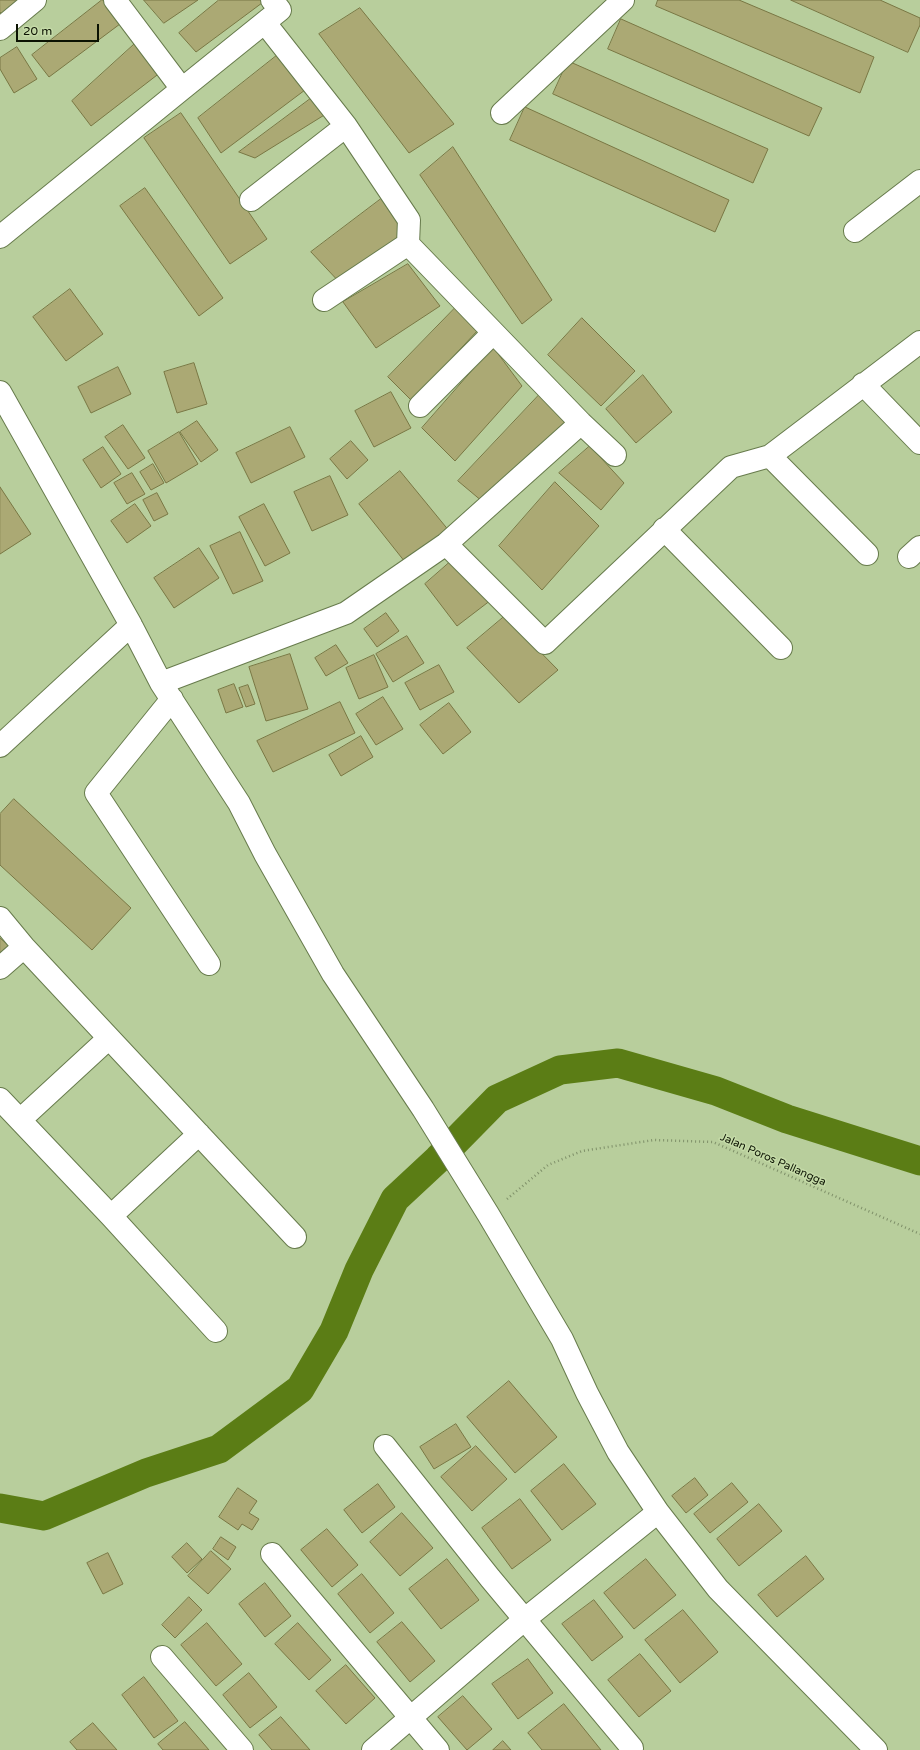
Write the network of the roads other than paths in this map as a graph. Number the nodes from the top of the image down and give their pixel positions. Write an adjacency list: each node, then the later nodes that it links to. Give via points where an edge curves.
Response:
1 (35, 0): 6 (street)
2 (115, 0): 7 (street)
3 (272, 0): 5 (street, via 280,10)
4 (623, 0): 8 (street)
5 (265, 23): 7 (street); 9 (street)
6 (0, 29)
7 (182, 88): 13 (street)
8 (502, 113)
9 (346, 126): 11 (street); 14 (street, via 410,220)
10 (920, 181): 12 (street)
11 (251, 200)
12 (855, 231)
13 (0, 237)
14 (408, 244): 15 (street); 16 (street)
15 (324, 300)
16 (493, 333): 20 (street); 21 (street)
17 (920, 342): 18 (street)
18 (863, 384): 22 (street); 24 (street)
19 (0, 392): 28 (street)
20 (420, 406)
21 (581, 424): 23 (street); 26 (street)
22 (920, 443)
23 (615, 455)
24 (770, 456): 25 (street, via 731,467); 27 (street)
25 (664, 529): 26 (street, via 544,643); 29 (street)
26 (446, 544): 30 (street, via 346,613)
27 (867, 554)
28 (131, 625): 30 (street); 31 (street)
29 (781, 648)
30 (166, 691): 34 (street, via 96,793); 44 (street, via 239,803 333,974 423,1109 488,1214 562,1339 586,1393 618,1452)
31 (4, 732)
32 (0, 918): 33 (street)
33 (24, 947): 35 (street); 36 (street)
34 (209, 964)
35 (0, 968)
36 (109, 1038): 38 (street); 39 (street)
37 (0, 1099): 38 (street)
38 (20, 1120): 40 (street)
39 (199, 1134): 40 (street); 41 (street)
40 (111, 1216): 42 (street)
41 (295, 1237)
42 (216, 1331)
43 (385, 1446): 46 (street)
44 (658, 1512): 46 (street); 53 (street, via 718,1589)
45 (272, 1554): 48 (street)
46 (525, 1619): 48 (street); 49 (street)
47 (162, 1657): 50 (street)
48 (411, 1718): 51 (street); 52 (street)
49 (632, 1748)
50 (242, 1750)
51 (373, 1750)
52 (438, 1750)
53 (876, 1750)

